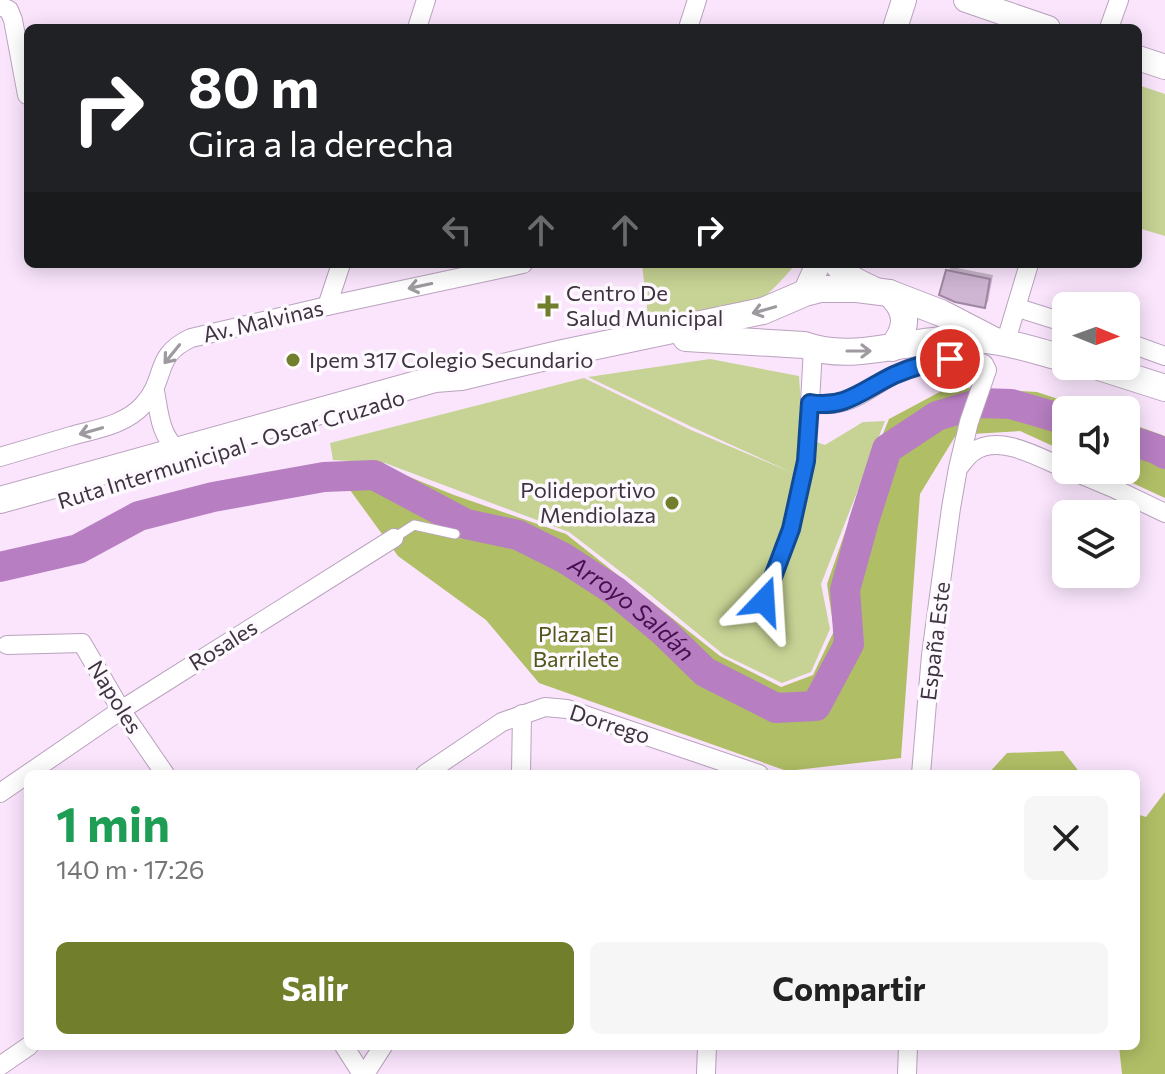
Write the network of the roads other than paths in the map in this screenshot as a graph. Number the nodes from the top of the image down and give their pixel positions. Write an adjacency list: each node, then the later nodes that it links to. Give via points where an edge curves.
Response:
1 (426, 0): 7 (street)
2 (697, 0): 8 (street)
3 (904, 0): 9 (street)
4 (966, 0): 10 (street)
5 (1119, 0): 11 (street)
6 (0, 6): 14 (street, via 13,20)
7 (418, 24)
8 (689, 24)
9 (896, 24)
10 (1036, 24)
11 (1110, 24)
12 (1142, 59): 13 (street)
13 (1165, 67)
14 (24, 79)
15 (340, 268): 22 (street)
16 (504, 268): 22 (street, Av. Malvinas, one-way to 22)
17 (816, 268): 21 (street)
18 (839, 268): 20 (street)
19 (1028, 268): 23 (street)
20 (882, 292): 21 (main road, Ruta Intermunicipal - Oscar Cruzado, via 837,288); 26 (main road, Ruta Intermunicipal - Oscar Cruzado); 29 (main road, via 898,302 904,320)
21 (805, 293): 25 (main road, Ruta Intermunicipal - Oscar Cruzado, one-way to 25, via 763,311); 27 (main road, via 794,320 798,336)
22 (327, 306): 35 (street, Av. Malvinas, one-way to 35, via 191,338 166,356)
23 (1018, 308): 24 (street); 26 (street)
24 (1052, 319)
25 (642, 337): 27 (main road, Ruta Intermunicipal - Oscar Cruzado); 32 (main road, Ruta Intermunicipal - Oscar Cruzado)
26 (1000, 342): 29 (main road, Ruta Intermunicipal - Oscar Cruzado, via 946,340); 30 (main road, Ruta Intermunicipal - Oscar Cruzado)
27 (809, 346): 29 (main road, Ruta Intermunicipal - Oscar Cruzado, one-way to 29); 36 (street)
28 (1140, 347): 31 (street)
29 (892, 348)
30 (1052, 355)
31 (1165, 356)
32 (461, 377): 37 (main road, Ruta Intermunicipal - Oscar Cruzado, via 435,379); 44 (main road, Ruta Intermunicipal - Oscar Cruzado)
33 (1140, 380): 34 (main road)
34 (1165, 388)
35 (155, 391): 37 (street, via 168,443); 38 (street, Av. Malvinas, one-way to 38, via 123,420)
36 (810, 403): 40 (street, España Este, via 846,401 932,362 969,359 984,364 987,370); 47 (lane, via 806,461 791,529)
37 (178, 450): 42 (main road, Ruta Intermunicipal - Oscar Cruzado)
38 (0, 457)
39 (1052, 462): 40 (street, via 1009,445 990,444)
40 (958, 468): 56 (street, España Este, via 931,655)
41 (1104, 484): 43 (street)
42 (7, 497)
43 (1165, 513)
44 (0, 517)
45 (455, 534): 46 (lane, Rosales, via 414,525)
46 (394, 538): 49 (street, Rosales)
47 (764, 601)
48 (7, 645): 49 (street, Napoles, via 82,643)
49 (121, 710): 52 (street, Rosales); 53 (street, Napoles)
50 (522, 714): 51 (street, Dorrego, via 545,707 567,709); 54 (street, Dorrego); 55 (street)
51 (721, 768)
52 (34, 770)
53 (162, 770)
54 (431, 770)
55 (521, 770)
56 (921, 770)
57 (24, 777): 58 (street, Rosales)
58 (0, 793)
59 (24, 1049): 64 (street)
60 (347, 1050): 65 (street)
61 (380, 1050): 65 (street)
62 (707, 1050): 66 (street)
63 (908, 1050): 67 (street)
64 (0, 1066)
65 (364, 1074)
66 (706, 1074)
67 (907, 1074)

